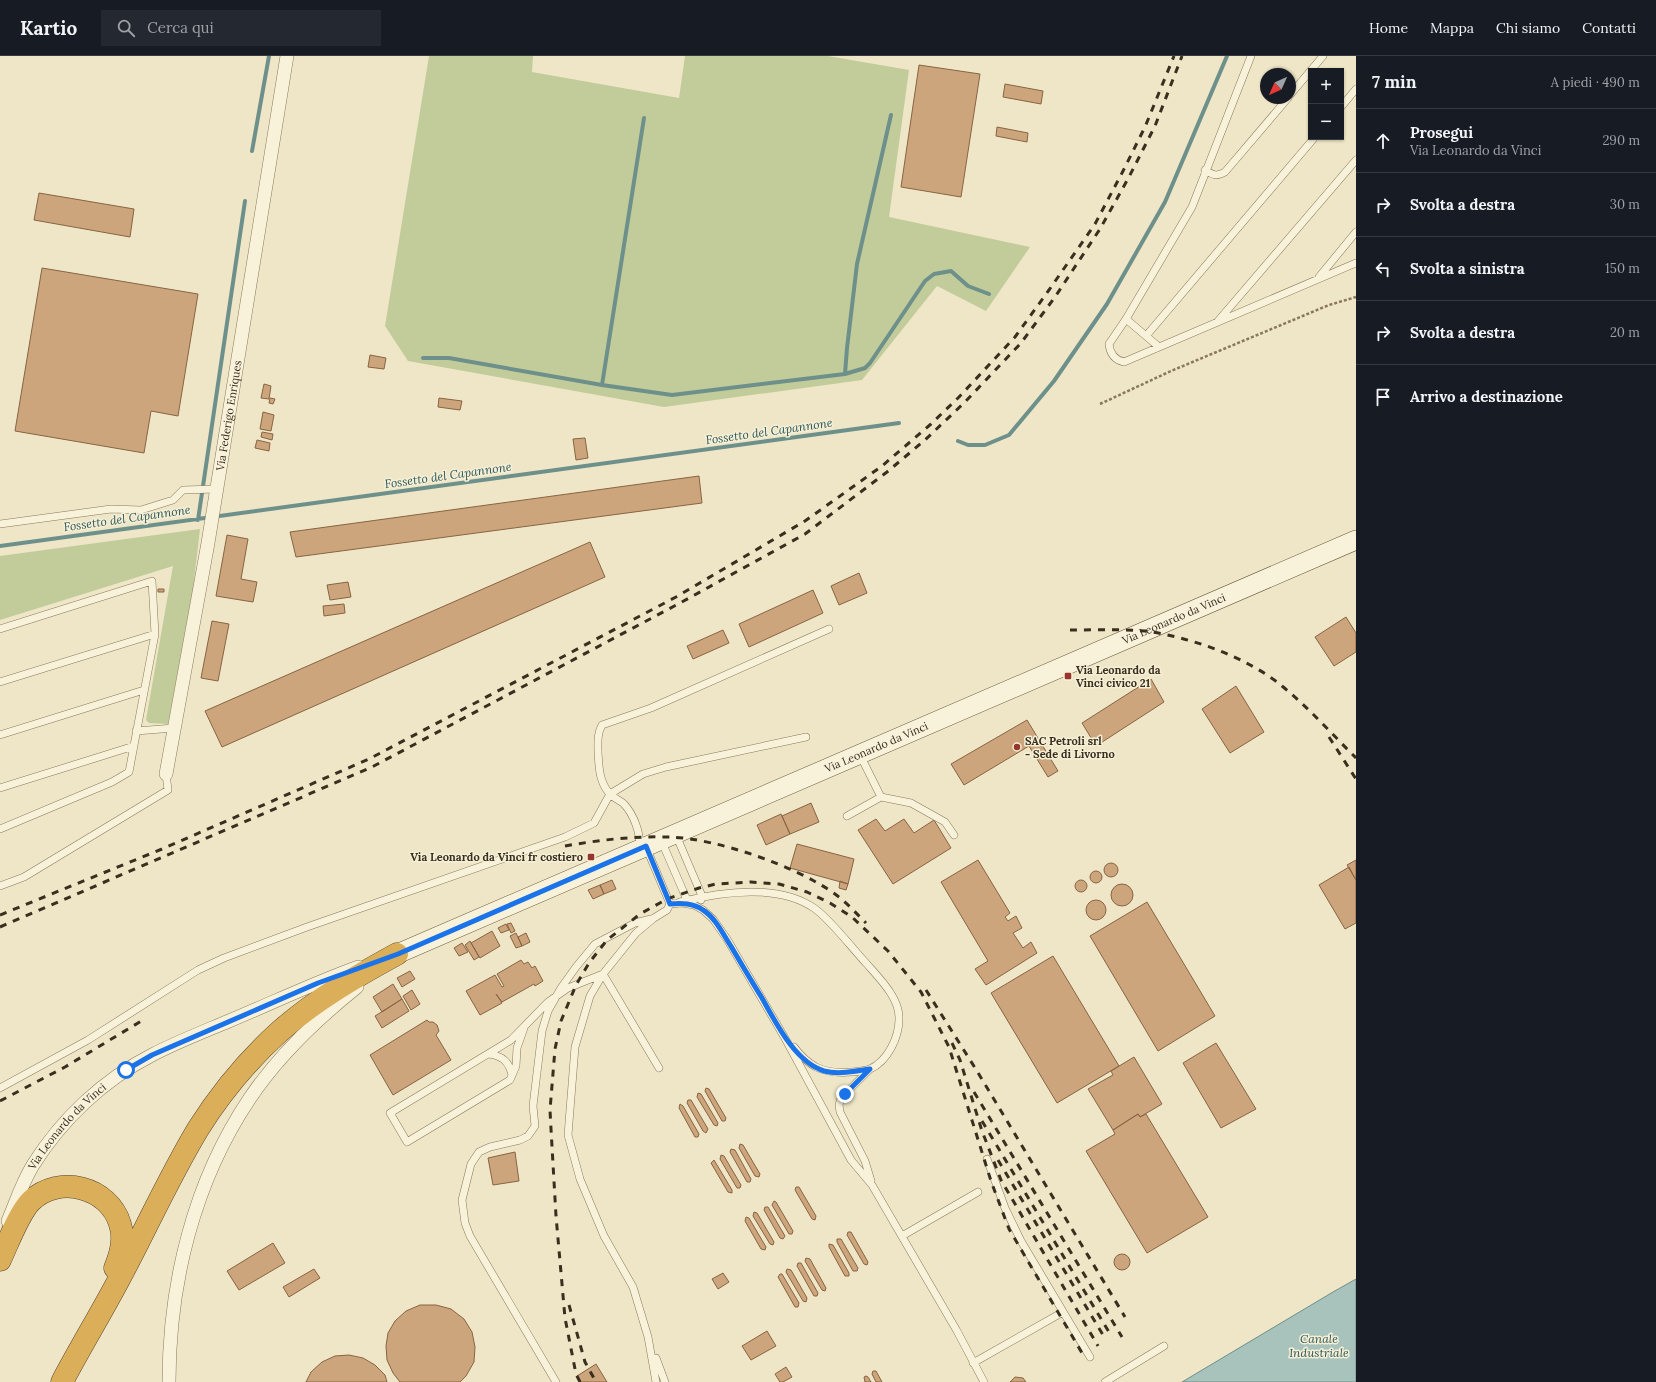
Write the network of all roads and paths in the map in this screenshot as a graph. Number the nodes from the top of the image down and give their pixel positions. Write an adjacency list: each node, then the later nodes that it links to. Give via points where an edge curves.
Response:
1 (288, 56): 20 (street, Via Federigo Enriques)
2 (1251, 56): 10 (lane)
3 (1323, 56): 4 (lane)
4 (1296, 88)
5 (1356, 89): 7 (lane)
6 (1283, 104): 10 (lane, via 1225,172 1217,176)
7 (1344, 104)
8 (1312, 140): 17 (lane)
9 (1356, 160): 16 (lane)
10 (1205, 170): 15 (lane, via 1192,207)
11 (1356, 232): 13 (lane)
12 (1356, 263): 13 (lane)
13 (1318, 278): 16 (lane)
14 (1356, 297): 19 (path, via 1315,311 1171,371)
15 (1126, 319): 17 (lane); 18 (lane, via 1109,344 1112,355 1118,360 1124,362)
16 (1216, 323): 18 (lane)
17 (1146, 336): 18 (lane)
18 (1160, 347)
19 (1100, 404)
20 (213, 491): 21 (lane, via 183,490 173,500 141,510 111,509); 28 (street, Via Federigo Enriques, via 208,543)
21 (0, 524)
22 (1356, 540): 33 (main road, Via Leonardo da Vinci)
23 (0, 629): 25 (lane, via 152,581)
24 (829, 629): 36 (lane, via 651,708 602,725 598,731 597,742 599,775)
25 (155, 634): 26 (lane); 27 (lane)
26 (0, 682)
27 (144, 690): 29 (lane); 30 (lane)
28 (174, 728): 29 (lane); 34 (street, Via Federigo Enriques)
29 (136, 731): 32 (lane)
30 (0, 735)
31 (806, 737): 36 (lane, via 666,767 643,774)
32 (134, 746): 35 (lane); 39 (lane, via 130,772)
33 (860, 755): 37 (lane); 41 (main road, Via Leonardo da Vinci)
34 (166, 774): 42 (lane, via 168,790 24,877)
35 (0, 788)
36 (610, 794): 41 (lane, via 623,803 633,817 640,837); 57 (lane, via 594,823 565,836 307,927 198,970 88,1040)
37 (881, 797): 38 (lane); 40 (lane, via 912,803 945,822)
38 (847, 816)
39 (0, 829)
40 (954, 835)
41 (656, 843): 43 (lane); 44 (lane); 45 (lane); 48 (main road, Via Leonardo da Vinci)
42 (0, 886)
43 (702, 896): 44 (lane); 46 (lane); 55 (lane, via 744,892 770,893 805,903 821,914 888,988 900,1017 894,1045 888,1054)
44 (686, 902): 45 (lane); 46 (lane)
45 (670, 904): 47 (lane, via 667,910)
46 (694, 905): 52 (lane, via 713,919)
47 (654, 918): 49 (lane, via 636,933); 50 (lane, via 635,923 595,944 576,966)
48 (398, 954): 62 (street, Via Leonardo da Vinci, via 318,983 186,1040 152,1055 112,1080 50,1140 20,1190); 65 (highway, via 353,978 309,1007 265,1046 234,1080 210,1111 179,1161 110,1296); 71 (street, Via Leonardo da Vinci, via 312,1026 277,1063 251,1097 222,1145 194,1216 186,1245 171,1327)
49 (603, 974): 50 (lane); 54 (lane); 66 (lane, via 590,996 576,1048 568,1135 580,1179 604,1236 633,1287)
50 (557, 995): 51 (lane); 72 (lane, via 548,1011 542,1031 533,1106 535,1126 528,1136 520,1140 479,1152 471,1164 462,1200 465,1223 470,1236)
51 (524, 1028): 53 (lane); 56 (lane)
52 (786, 1040): 55 (lane, via 804,1059 824,1071 836,1073); 59 (lane, via 852,1160)
53 (489, 1054): 56 (lane, via 504,1059 510,1066); 56 (lane, via 390,1113 406,1142 510,1080)
54 (659, 1068)
55 (870, 1069): 59 (lane, via 841,1098 839,1104 840,1112 865,1161)
56 (512, 1075)
57 (0, 1088)
58 (987, 1159): 64 (lane, via 1005,1208 1021,1241)
59 (872, 1185): 61 (lane)
60 (978, 1192): 61 (lane)
61 (902, 1236): 69 (lane, via 958,1331)
62 (0, 1244)
63 (0, 1260): 65 (highway, via 25,1208 39,1195 60,1186 69,1186 84,1188 99,1196 116,1216 120,1225 122,1244 118,1262)
64 (1063, 1312): 68 (lane); 69 (lane)
65 (91, 1327): 70 (highway)
66 (648, 1337): 73 (lane); 74 (lane)
67 (1164, 1346): 76 (lane)
68 (1090, 1357)
69 (973, 1363): 75 (lane)
70 (62, 1382)
71 (169, 1382)
72 (556, 1382)
73 (656, 1382)
74 (665, 1382)
75 (984, 1382)
76 (1105, 1382)

